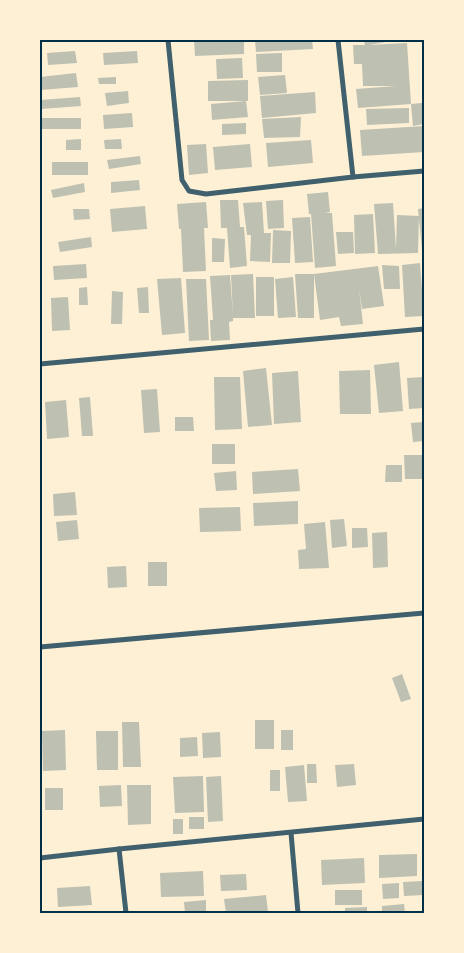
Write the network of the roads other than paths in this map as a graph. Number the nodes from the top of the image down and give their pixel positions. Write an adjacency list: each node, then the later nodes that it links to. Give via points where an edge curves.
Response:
1 (168, 40): 4 (street, via 182,180 189,191 206,194)
2 (338, 40): 4 (street)
3 (424, 171): 4 (street)
4 (353, 177)
5 (424, 329): 6 (street)
6 (40, 364)
7 (424, 613): 8 (street)
8 (40, 647)
9 (424, 819): 10 (street)
10 (291, 833): 11 (street); 14 (street)
11 (119, 849): 12 (street); 13 (street)
12 (40, 858)
13 (126, 913)
14 (298, 913)

